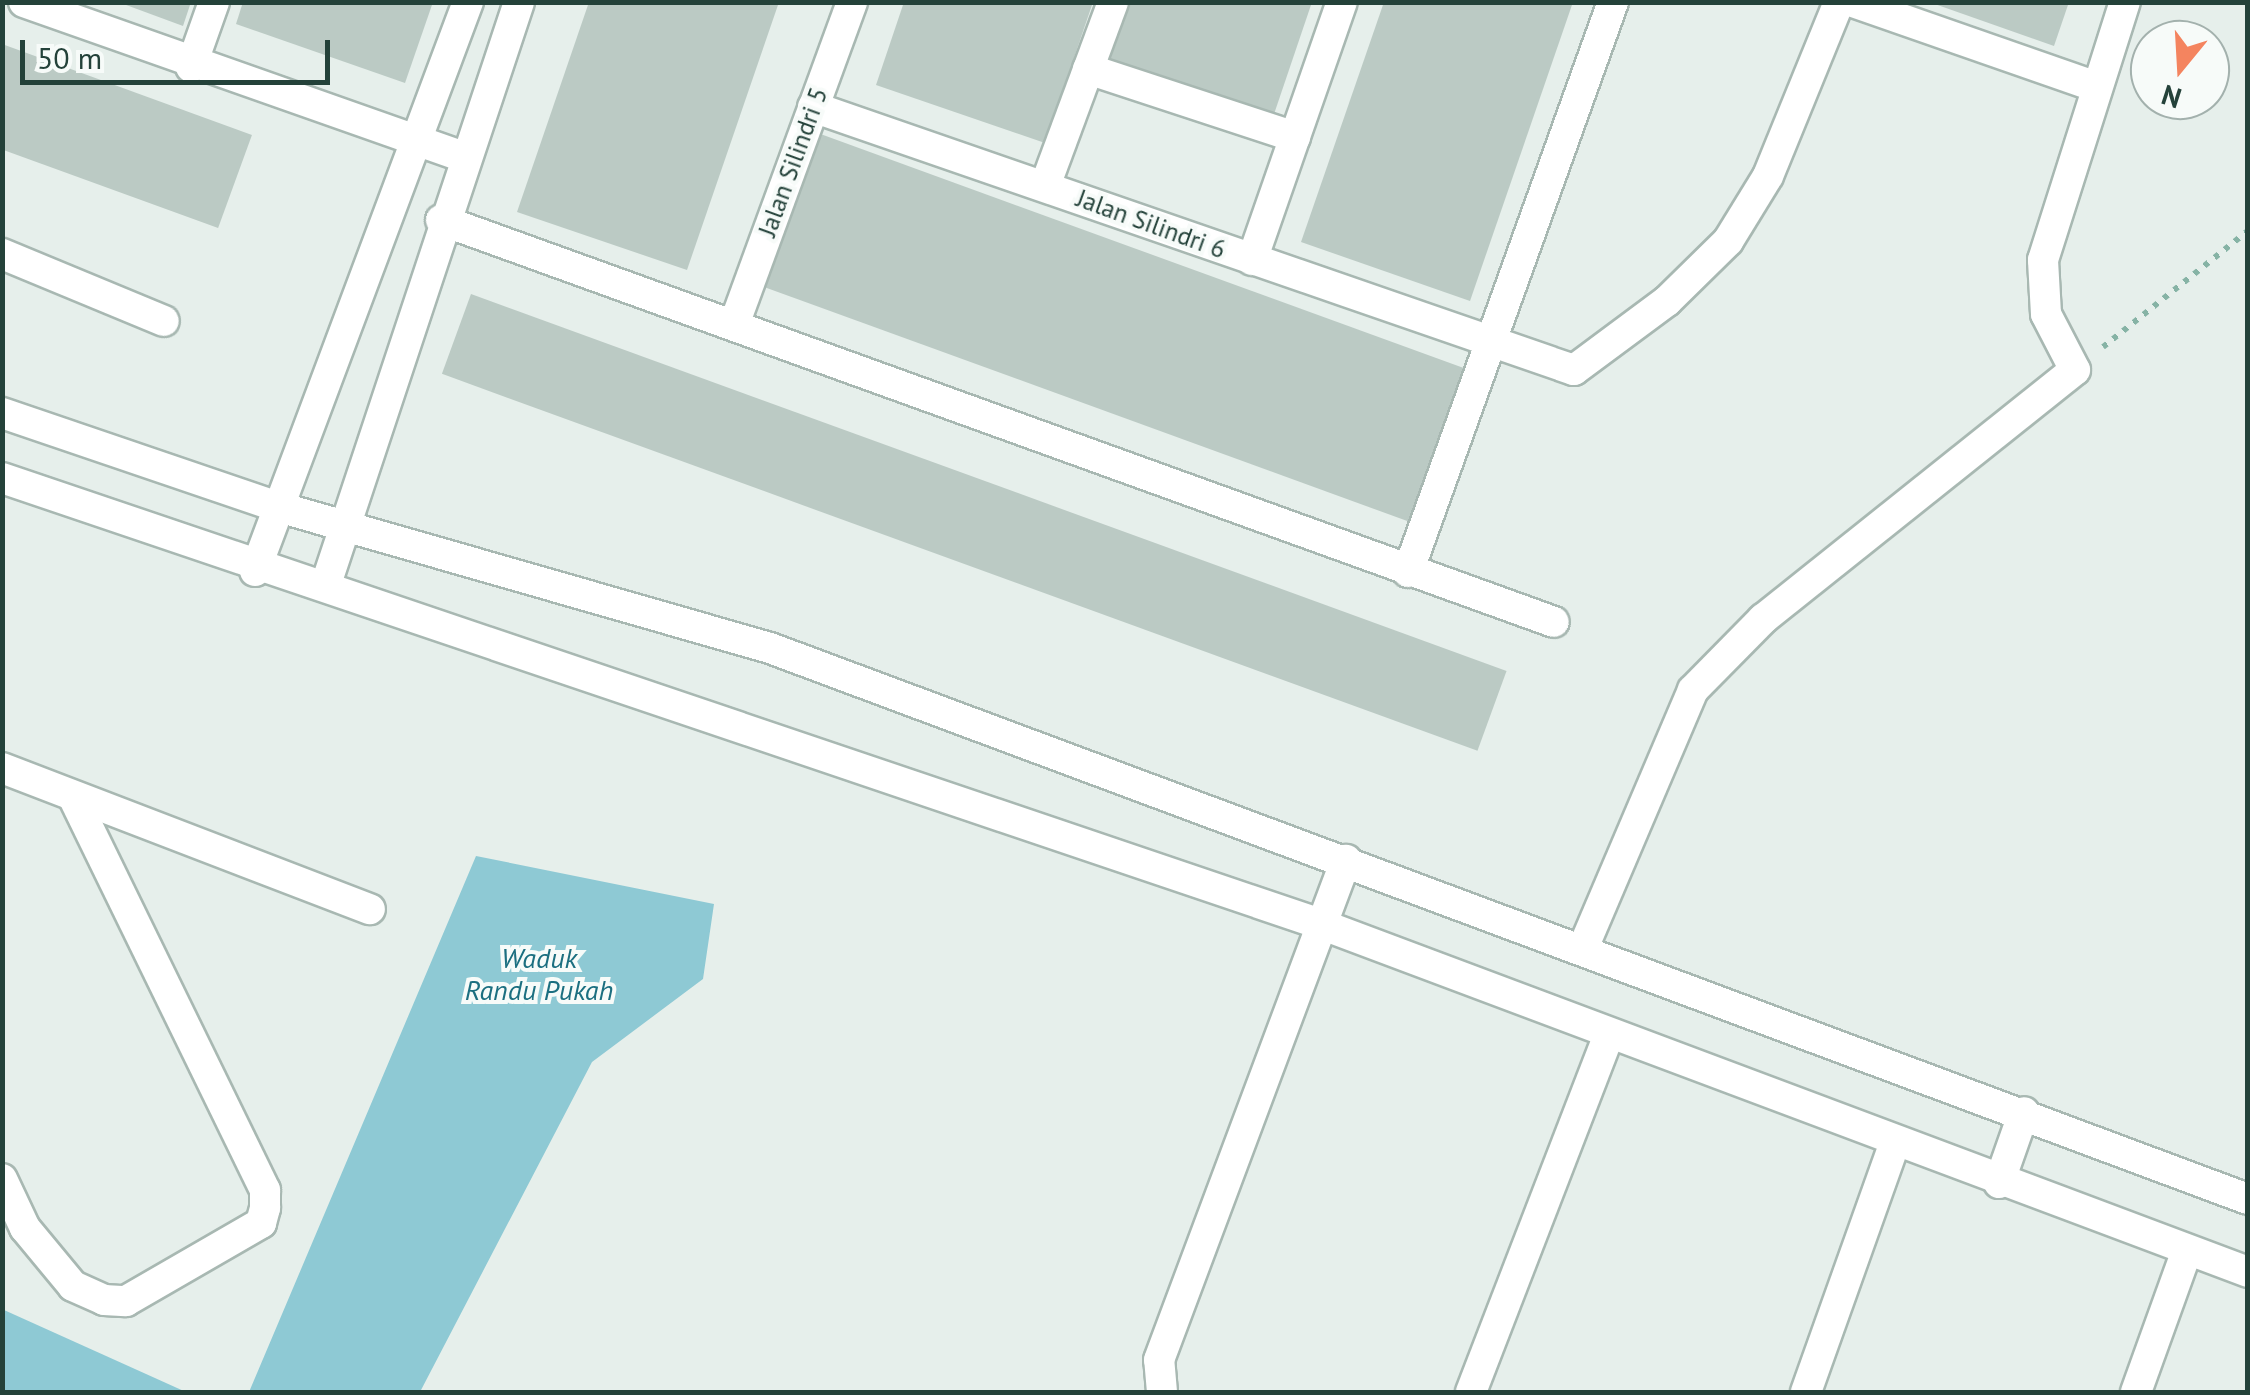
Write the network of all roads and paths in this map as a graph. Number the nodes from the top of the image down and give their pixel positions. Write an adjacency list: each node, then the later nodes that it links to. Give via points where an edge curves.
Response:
1 (24, 2): 12 (street)
2 (214, 2): 12 (street)
3 (468, 2): 17 (street)
4 (519, 2): 18 (street)
5 (852, 2): 15 (street, Jalan Silindri 5)
6 (1114, 2): 13 (street)
7 (1342, 2): 16 (street)
8 (1613, 2): 26 (street)
9 (1840, 2): 26 (street, Jalan Silindri 6, via 1768,176 1728,241 1667,301 1574,370)
10 (1853, 2): 14 (street)
11 (2125, 2): 14 (street)
12 (191, 66): 17 (street)
13 (1088, 69): 16 (street); 19 (street)
14 (2094, 86): 27 (street, via 2043,260 2046,314)
15 (814, 108): 19 (street, Jalan Silindri 6); 25 (street, Jalan Silindri 5)
16 (1295, 137): 23 (street)
17 (414, 143): 18 (street); 30 (street)
18 (461, 156): 20 (street)
19 (1044, 186): 23 (street, Jalan Silindri 6)
20 (441, 220): 25 (street); 31 (street)
21 (2248, 231): 27 (path)
22 (2, 254): 24 (street)
23 (1252, 260): 26 (street, Jalan Silindri 6)
24 (164, 320)
25 (734, 322): 33 (street)
26 (1487, 342): 33 (street)
27 (2075, 370): 41 (street, via 1763,619 1693,690)
28 (2, 413): 30 (street)
29 (2, 478): 32 (street)
30 (275, 506): 31 (street); 32 (street)
31 (348, 524): 34 (street); 38 (street, via 770,648)
32 (255, 570): 34 (street)
33 (1408, 572): 35 (street)
34 (326, 584): 40 (street)
35 (1554, 622)
36 (2, 768): 37 (street)
37 (74, 798): 39 (street); 48 (street, via 265,1190 264,1208 261,1224 126,1301 73,1286)
38 (1346, 860): 40 (street); 41 (street)
39 (370, 910)
40 (1323, 925): 42 (street); 51 (street, via 1159,1360)
41 (1583, 948): 43 (street)
42 (1608, 1038): 44 (street); 52 (street)
43 (2024, 1112): 46 (street); 47 (street)
44 (1895, 1142): 46 (street); 53 (street)
45 (2, 1180): 48 (street)
46 (1999, 1182): 49 (street)
47 (2248, 1199)
48 (14, 1228)
49 (2187, 1250): 50 (street); 54 (street)
50 (2248, 1272)
51 (1162, 1392)
52 (1471, 1392)
53 (1806, 1392)
54 (2136, 1392)

